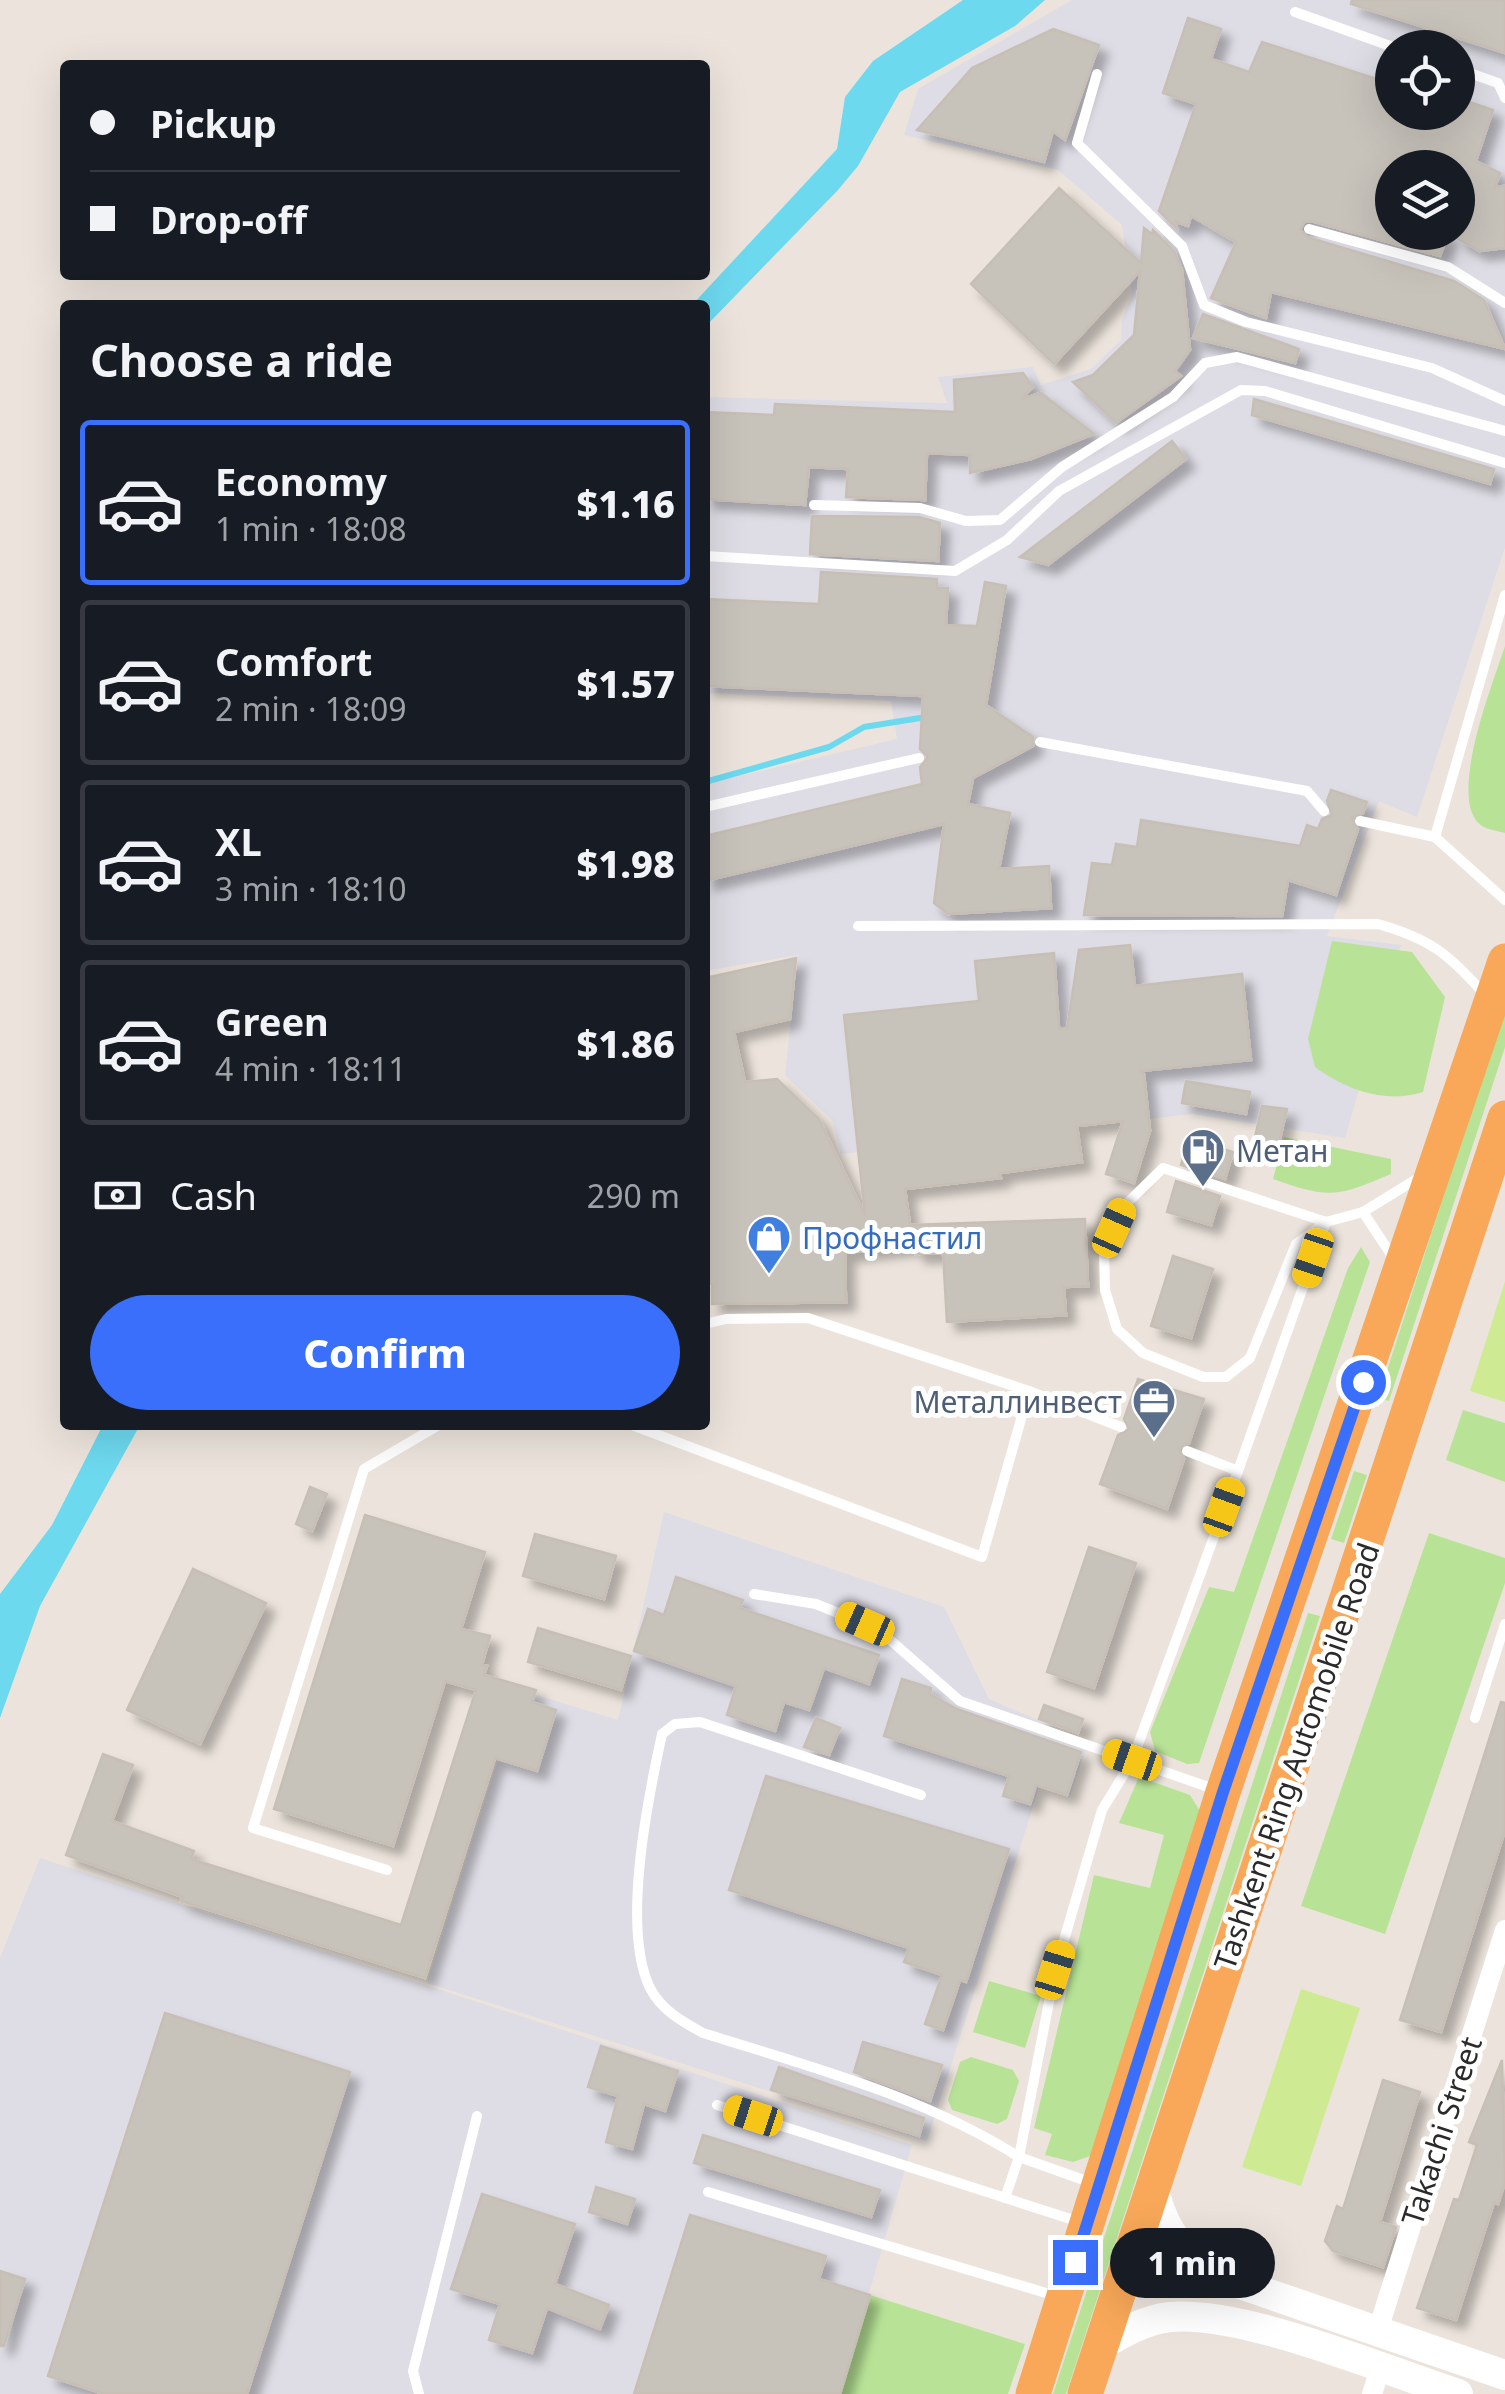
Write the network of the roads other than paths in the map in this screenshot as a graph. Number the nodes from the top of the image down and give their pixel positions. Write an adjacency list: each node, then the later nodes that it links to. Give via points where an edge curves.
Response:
1 (1295, 12): 2 (lane)
2 (1375, 41)
3 (1096, 74): 8 (lane, via 1078,142 1182,246 1204,305 1246,322 1432,368)
4 (1475, 75): 5 (lane, via 1498,83)
5 (1505, 98)
6 (1310, 229): 7 (lane, via 1448,267)
7 (1505, 302)
8 (1505, 401)
9 (1505, 431): 11 (lane, via 1219,357 1173,397 1062,467 1000,520 966,521 920,508)
10 (1505, 462): 12 (lane, via 1264,391 1241,390 1059,492 1007,540 955,571)
11 (814, 505)
12 (710, 556)
13 (1505, 595): 19 (lane)
14 (1040, 742): 17 (lane, via 1307,791)
15 (919, 758): 16 (lane)
16 (710, 805)
17 (1324, 811)
18 (1360, 821): 19 (lane)
19 (1434, 838): 20 (lane)
20 (1505, 900)
21 (858, 926): 23 (lane, via 1378,924 1450,955)
22 (1505, 961): 23 (highway, Tashkent Ring Automobile Road)
23 (1491, 1003): 25 (highway, Tashkent Ring Automobile Road)
24 (1505, 1118): 35 (highway, Tashkent Ring Automobile Road)
25 (1436, 1164): 26 (lane); 28 (highway, Tashkent Ring Automobile Road)
26 (1363, 1212): 27 (lane); 28 (lane)
27 (1326, 1222): 27 (lane, via 1296,1244 1250,1358 1226,1377 1203,1377 1143,1352 1118,1329 1105,1290 1104,1250 1123,1207 1162,1168); 37 (lane)
28 (1401, 1270): 31 (highway, Tashkent Ring Automobile Road)
29 (710, 1323): 30 (lane, via 808,1318)
30 (1029, 1391): 32 (lane); 34 (lane, via 982,1557)
31 (1350, 1419): 35 (highway); 38 (highway, Tashkent Ring Automobile Road)
32 (1122, 1427)
33 (430, 1430): 46 (lane, via 364,1469 253,1828)
34 (645, 1430)
35 (1402, 1437): 39 (highway, Tashkent Ring Automobile Road)
36 (1186, 1452): 37 (lane)
37 (1238, 1471): 43 (lane)
38 (1300, 1564): 39 (highway); 44 (highway, Tashkent Ring Automobile Road)
39 (1355, 1583): 51 (highway, Tashkent Ring Automobile Road)
40 (754, 1594): 43 (lane, via 840,1613 889,1639 960,1701)
41 (1505, 1624): 42 (lane)
42 (1476, 1718)
43 (1132, 1760): 44 (lane); 50 (lane, via 1102,1810 1055,1970)
44 (1223, 1792): 52 (highway, Tashkent Ring Automobile Road)
45 (921, 1795): 50 (lane, via 700,1722 675,1724 662,1734 644,1819 638,1942 650,1988 674,2017 702,2033 910,2100)
46 (387, 1870)
47 (1505, 1930): 59 (street, Takachi Street)
48 (717, 2105): 54 (lane)
49 (477, 2116): 63 (lane, via 413,2371)
50 (1019, 2157): 52 (lane); 54 (lane)
51 (1152, 2181): 57 (main road, via 1163,2224 1183,2252 1231,2284); 60 (highway, Tashkent Ring Automobile Road)
52 (1099, 2186): 55 (highway, Tashkent Ring Automobile Road)
53 (708, 2192): 56 (lane)
54 (1005, 2198): 55 (lane)
55 (1087, 2224): 56 (highway, Tashkent Ring Automobile Road)
56 (1063, 2299): 64 (highway, Tashkent Ring Automobile Road)
57 (1280, 2300): 58 (main road); 59 (main road)
58 (1269, 2332): 60 (main road, via 1170,2317); 62 (main road)
59 (1378, 2333): 61 (main road)
60 (1100, 2346): 65 (highway, Tashkent Ring Automobile Road)
61 (1505, 2375)
62 (1376, 2381): 66 (main road)
63 (419, 2394)
64 (1033, 2394)
65 (1085, 2394)
66 (1458, 2394)

